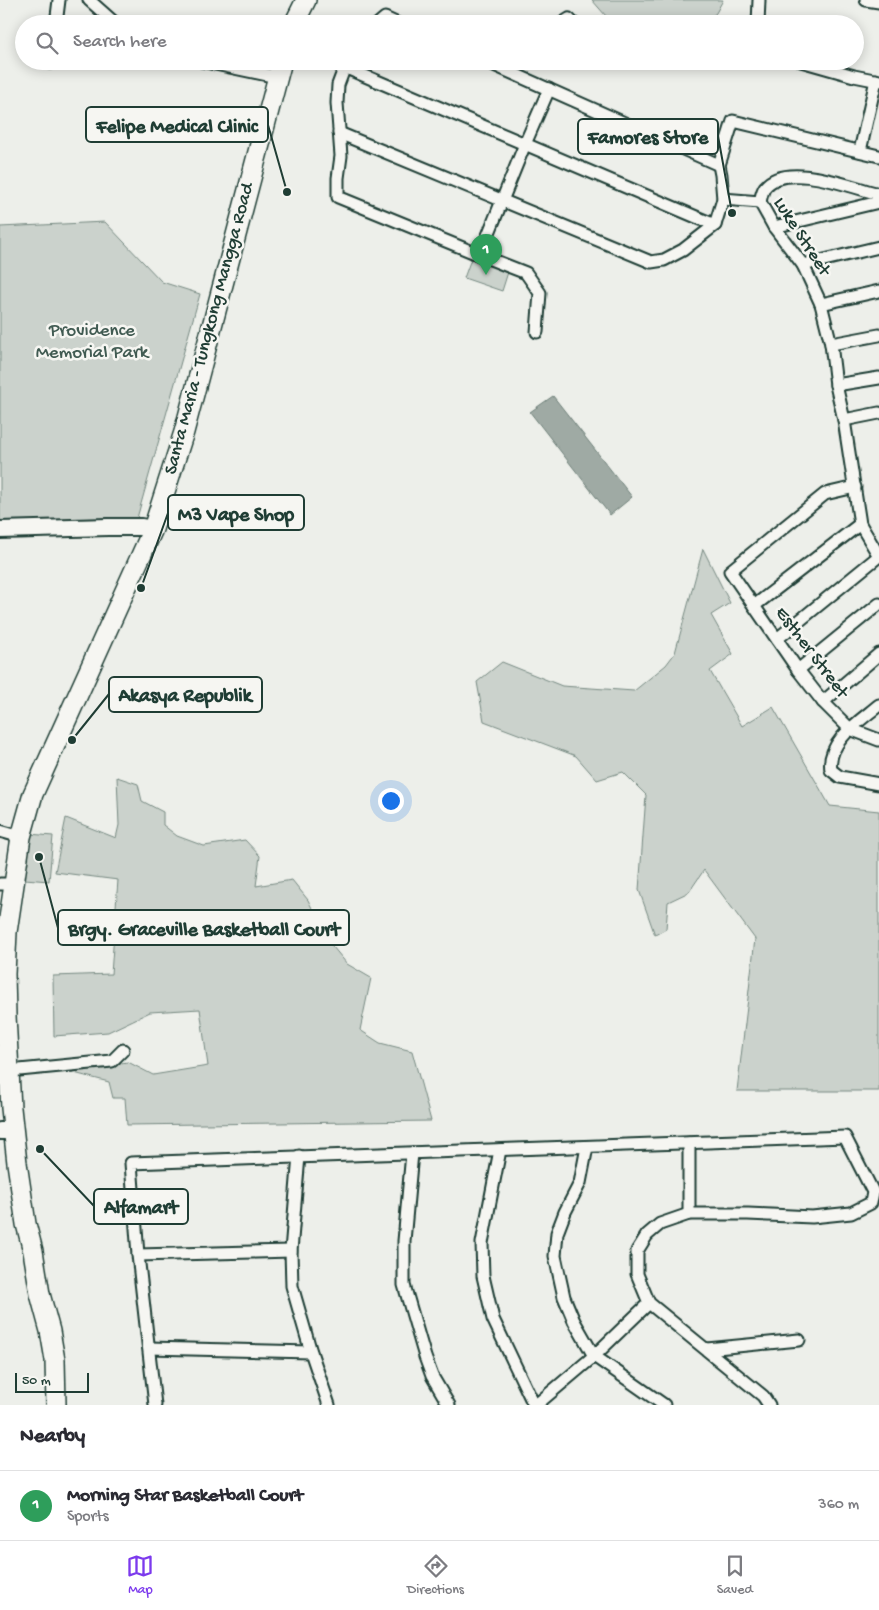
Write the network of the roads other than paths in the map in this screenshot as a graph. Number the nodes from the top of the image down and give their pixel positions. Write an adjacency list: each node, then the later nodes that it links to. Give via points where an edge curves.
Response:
1 (59, 0): 7 (street)
2 (89, 0): 8 (street)
3 (306, 0): 9 (main road)
4 (759, 0): 10 (street)
5 (866, 0): 6 (street)
6 (879, 2)
7 (57, 15)
8 (106, 15)
9 (298, 15)
10 (758, 15)
11 (280, 70): 44 (main road, Santa Maria - Tungkong Mangga Road, via 184,432)
12 (343, 70): 18 (street, via 337,94)
13 (358, 70): 19 (street)
14 (508, 70): 17 (street)
15 (835, 70): 16 (street)
16 (877, 81): 20 (street)
17 (549, 90): 19 (street); 22 (street)
18 (339, 132): 25 (street); 31 (street, via 338,197)
19 (525, 144): 25 (street); 28 (street)
20 (860, 151): 21 (street); 22 (street, via 733,120)
21 (879, 156)
22 (719, 165): 24 (street)
23 (879, 194): 26 (street, via 806,175 781,176 764,188)
24 (723, 199): 26 (street, Luke Street); 28 (street)
25 (502, 200): 28 (street, via 652,262 683,250); 31 (street)
26 (760, 202): 29 (street, Luke Street)
27 (879, 202): 29 (street)
28 (715, 225)
29 (774, 227): 32 (street, Luke Street)
30 (879, 247): 32 (street)
31 (480, 255): 35 (street, via 526,273 540,293)
32 (803, 265): 34 (street, Luke Street)
33 (879, 290): 34 (street)
34 (821, 304): 37 (street, Luke Street)
35 (537, 332)
36 (879, 335): 37 (street)
37 (831, 344): 39 (street, Luke Street)
38 (879, 378): 39 (street)
39 (836, 385): 41 (street, Luke Street)
40 (879, 413): 41 (street)
41 (844, 420): 42 (street, Luke Street)
42 (855, 486): 43 (street, Luke Street); 48 (street, Esther Street, via 824,494 730,571)
43 (860, 524): 46 (street, Luke Street); 48 (street)
44 (153, 529): 45 (street); 58 (main road, Santa Maria - Tungkong Mangga Road, via 33,794)
45 (0, 530)
46 (879, 556): 49 (street)
47 (879, 604): 51 (street)
48 (754, 606): 49 (street, Esther Street)
49 (777, 639): 51 (street, Esther Street)
50 (879, 654): 52 (street)
51 (798, 670): 52 (street, Esther Street)
52 (823, 702): 54 (street, Esther Street)
53 (879, 705): 54 (street)
54 (850, 728): 55 (street, Esther Street); 56 (street, via 831,757 831,770 840,777)
55 (879, 740)
56 (879, 784)
57 (0, 831): 58 (street)
58 (21, 837): 59 (main road, Santa Maria - Tungkong Mangga Road)
59 (7, 884): 60 (main road, Santa Maria - Tungkong Mangga Road)
60 (3, 1016): 62 (main road, Santa Maria - Tungkong Mangga Road)
61 (123, 1050): 62 (street, via 112,1061)
62 (9, 1071): 63 (main road, Santa Maria - Tungkong Mangga Road)
63 (7, 1131): 78 (main road, Santa Maria - Tungkong Mangga Road, via 56,1360)
64 (689, 1142): 65 (street); 69 (street); 69 (street, via 845,1137 873,1192 871,1203 851,1213 812,1217)
65 (587, 1147): 66 (street); 77 (street, via 580,1183 557,1233 555,1256 564,1297)
66 (500, 1150): 67 (street); 82 (street, via 482,1243 483,1276 493,1319)
67 (412, 1153): 68 (street); 81 (street, via 404,1241 404,1285 424,1357)
68 (299, 1156): 70 (street); 71 (street, via 131,1163)
69 (689, 1214): 72 (street, via 660,1224 647,1235 637,1251 637,1274)
70 (291, 1251): 71 (street); 76 (street, via 292,1286)
71 (138, 1255): 74 (street)
72 (649, 1303): 75 (street); 77 (street)
73 (799, 1340): 75 (street)
74 (149, 1348): 76 (street); 79 (street)
75 (707, 1349): 84 (street, via 763,1396)
76 (310, 1352): 80 (street)
77 (594, 1356): 82 (street); 83 (street)
78 (56, 1405)
79 (155, 1405)
80 (329, 1405)
81 (449, 1405)
82 (535, 1405)
83 (664, 1405)
84 (768, 1405)

